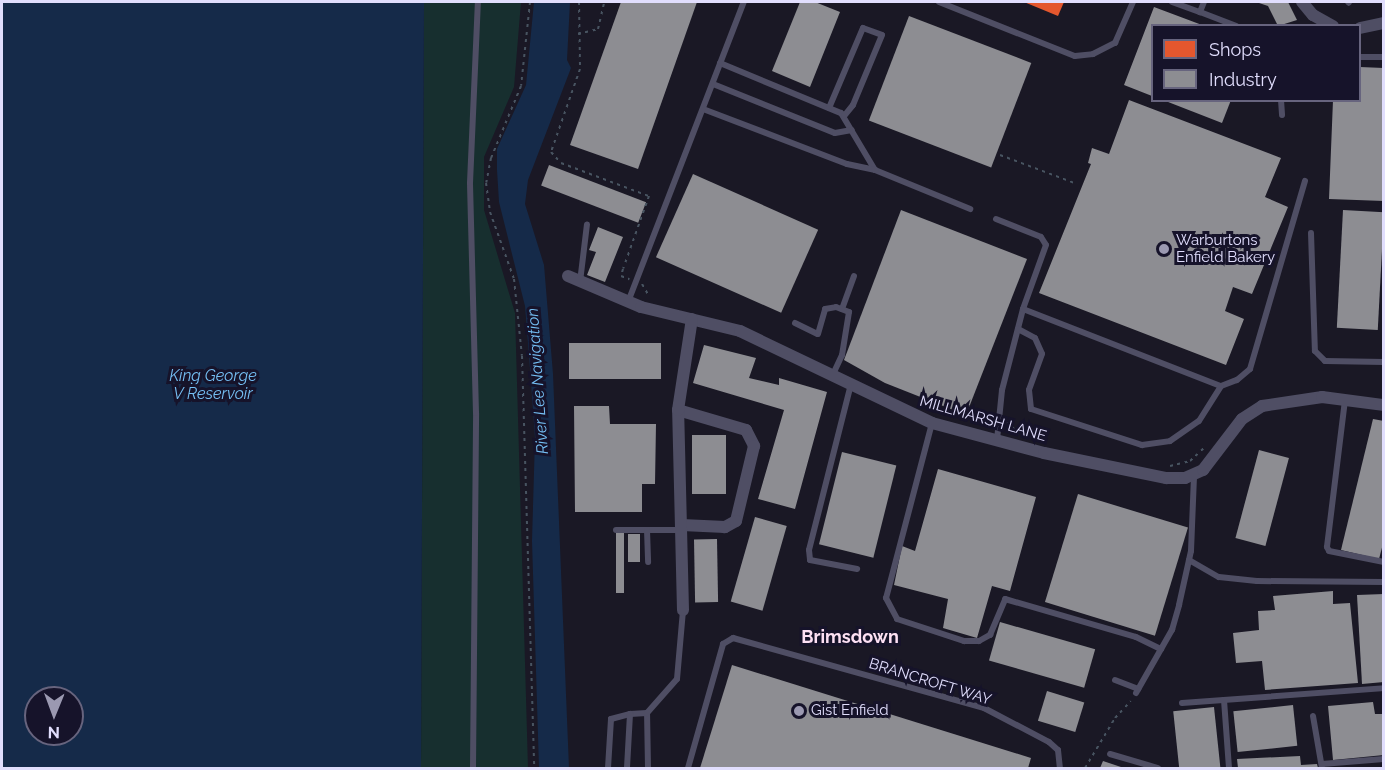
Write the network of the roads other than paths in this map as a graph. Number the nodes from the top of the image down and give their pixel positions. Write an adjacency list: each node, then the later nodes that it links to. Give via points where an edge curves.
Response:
1 (478, 2): 68 (lane, via 470,183 476,413)
2 (744, 2): 15 (lane)
3 (939, 2): 4 (lane, via 1075,56 1093,54 1115,43)
4 (1133, 2)
5 (1172, 2): 8 (lane)
6 (1204, 2): 8 (lane)
7 (1302, 2): 9 (street)
8 (1200, 12): 11 (lane)
9 (1318, 23)
10 (1383, 23): 12 (street)
11 (1231, 24)
12 (1361, 28)
13 (1361, 57): 14 (lane)
14 (1383, 57)
15 (720, 63): 16 (lane); 18 (lane)
16 (712, 84): 19 (lane); 22 (lane, via 835,133)
17 (1281, 102): 20 (lane)
18 (829, 108): 21 (lane); 21 (lane, via 864,28 882,35 853,105)
19 (703, 109): 23 (lane, via 848,164); 32 (lane)
20 (1282, 115)
21 (844, 116): 22 (lane)
22 (852, 130): 23 (lane)
23 (874, 170): 25 (lane)
24 (1305, 181): 41 (lane, via 1250,369)
25 (970, 209)
26 (996, 219): 34 (lane, via 1041,237 1046,245)
27 (587, 224): 31 (lane)
28 (1311, 233): 38 (lane, via 1315,351 1325,361)
29 (568, 276): 31 (street, MILLMARSH LANE)
30 (854, 276): 33 (lane)
31 (580, 282): 32 (street, MILLMARSH LANE)
32 (628, 302): 35 (street, MILLMARSH LANE)
33 (842, 309): 36 (lane, via 825,309 818,334); 39 (lane, via 849,312 842,355)
34 (1023, 309): 37 (lane); 41 (lane)
35 (692, 319): 39 (street, MILLMARSH LANE, via 740,331); 44 (street)
36 (795, 323)
37 (1018, 330): 41 (lane, via 1035,338 1042,354 1029,390 1031,409 1142,445 1170,441 1199,421); 46 (lane, via 1002,390)
38 (1383, 362)
39 (833, 374): 40 (street, MILLMARSH LANE)
40 (851, 384): 45 (street, MILLMARSH LANE); 54 (lane, via 809,550 810,560)
41 (1221, 386)
42 (1345, 400): 43 (street); 47 (street, via 1306,398 1262,406 1242,419 1212,460); 53 (lane, via 1327,547 1329,551)
43 (1383, 405)
44 (678, 410): 48 (street); 48 (street, via 746,430 754,446 736,521 725,527)
45 (932, 423): 46 (street, MILLMARSH LANE); 57 (lane, via 886,598 897,619 964,641 980,641 990,635 1005,599 1136,637)
46 (997, 440): 47 (street, MILLMARSH LANE, via 1144,475 1175,479)
47 (1194, 475): 51 (lane)
48 (682, 527): 50 (lane); 56 (street)
49 (616, 530): 50 (lane)
50 (647, 530): 52 (lane)
51 (1190, 560): 55 (lane, via 1219,577); 57 (lane, via 1172,630)
52 (648, 562)
53 (1383, 562)
54 (857, 569)
55 (1383, 582)
56 (683, 610): 62 (lane, via 676,679)
57 (1161, 649): 58 (lane, via 1137,691)
58 (1115, 680)
59 (1383, 688): 60 (lane)
60 (1224, 700): 61 (lane); 75 (lane)
61 (1182, 703)
62 (647, 713): 63 (lane); 71 (lane)
63 (630, 714): 69 (lane, via 611,719); 70 (lane)
64 (1312, 716): 67 (lane)
65 (1110, 754): 74 (lane)
66 (1383, 759): 67 (lane)
67 (1322, 766)
68 (472, 768)
69 (608, 768)
70 (627, 768)
71 (648, 768)
72 (688, 768): 73 (lane, BRANCROFT WAY, via 723,644 733,638 984,708 1049,742 1058,750)
73 (1060, 768)
74 (1158, 768)
75 (1229, 768)

